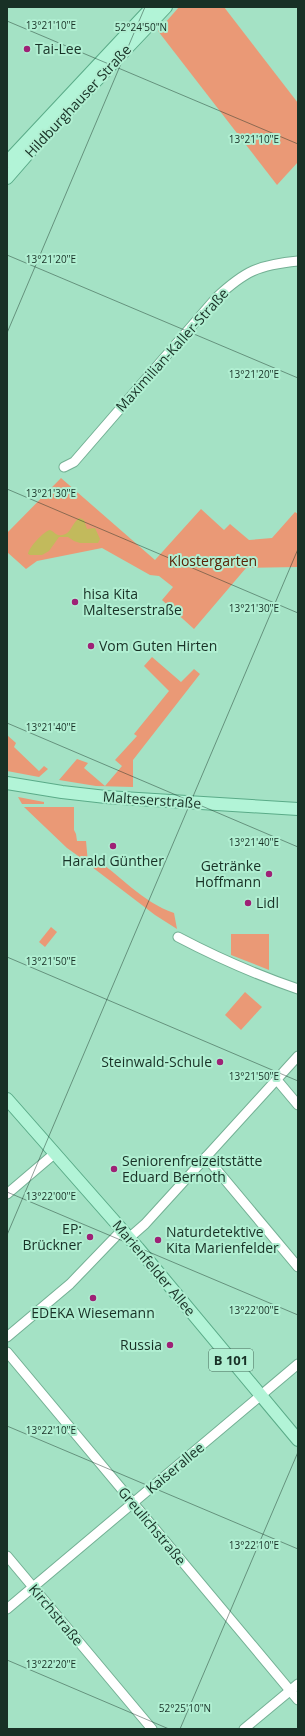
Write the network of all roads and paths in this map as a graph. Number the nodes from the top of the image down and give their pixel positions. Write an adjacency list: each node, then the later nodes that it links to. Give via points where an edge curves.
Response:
1 (152, 7): 3 (main road, Hildburghauser Straße)
2 (166, 7): 4 (main road, Hildburghauser Straße)
3 (7, 162)
4 (7, 178)
5 (298, 261): 6 (street, Maximilian-Kaller-Straße, via 257,268 233,283 216,298 74,462)
6 (64, 467)
7 (7, 783): 8 (main road, Malteserstraße, via 106,797)
8 (298, 809)
9 (178, 936): 10 (street, via 230,962)
10 (298, 989)
11 (298, 1056): 12 (street)
12 (277, 1080): 14 (street); 16 (street)
13 (7, 1099): 15 (main road, Marienfelder Allee / B 101)
14 (298, 1105)
15 (54, 1154): 17 (street); 18 (main road, Marienfelder Allee / B 101)
16 (206, 1157): 18 (street, via 140,1230); 19 (street)
17 (7, 1194)
18 (126, 1234): 20 (street); 23 (main road, Marienfelder Allee / B 101)
19 (298, 1268)
20 (7, 1337)
21 (7, 1352): 25 (street, Greulichstraße)
22 (298, 1364): 23 (street, Kaiserallee)
23 (261, 1396): 24 (main road, Marienfelder Allee / B 101); 25 (street, Kaiserallee)
24 (298, 1440)
25 (133, 1503): 27 (street, Kaiserallee); 30 (street, Greulichstraße)
26 (7, 1556): 27 (street, Kirchstraße)
27 (33, 1587): 28 (street, Kaiserallee); 32 (street, Kirchstraße)
28 (7, 1609)
29 (298, 1684): 30 (street)
30 (290, 1691): 31 (street, Greulichstraße); 33 (street)
31 (298, 1700)
32 (152, 1729)
33 (244, 1729)

